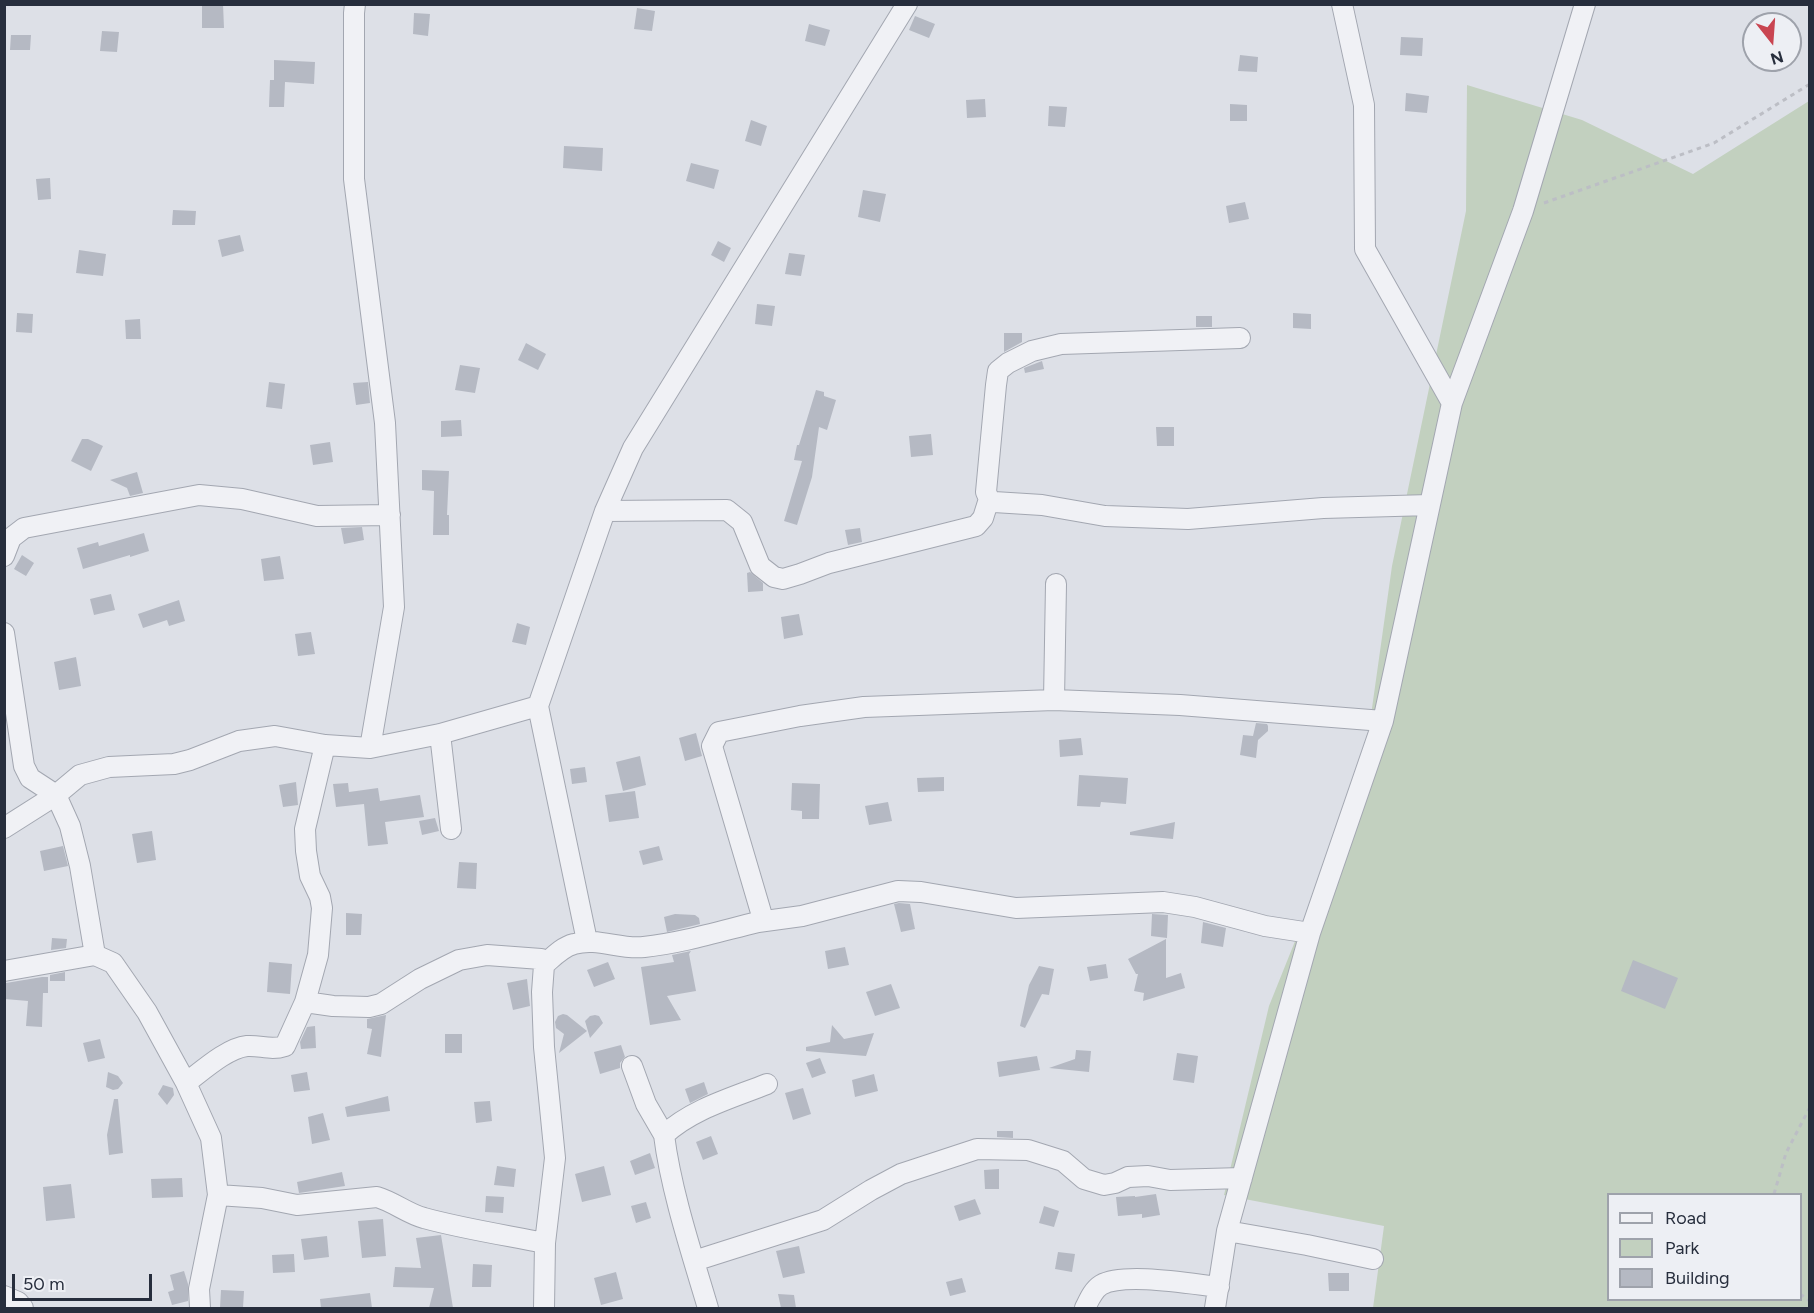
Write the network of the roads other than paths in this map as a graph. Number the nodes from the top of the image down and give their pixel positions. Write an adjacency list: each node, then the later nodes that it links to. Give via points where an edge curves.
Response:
1 (355, 4): 10 (street, via 354,179 385,423)
2 (907, 4): 9 (street, via 633,448)
3 (1342, 4): 6 (street, via 1364,105 1365,249)
4 (1585, 4): 6 (street, via 1523,211)
5 (1240, 338): 7 (street, via 1061,344 1032,351 1008,363 998,371 996,385 986,492)
6 (1452, 403): 8 (street)
7 (989, 499): 8 (street, via 1105,516 1188,519 1323,508); 9 (street, via 984,518 976,526 829,562 783,579 760,566 742,522 727,510)
8 (1430, 505): 16 (street)
9 (605, 511): 15 (street)
10 (390, 515): 11 (street, via 317,516 242,499 199,495 24,528 11,538); 19 (street, via 394,607)
11 (4, 556)
12 (1056, 584): 14 (street)
13 (4, 633): 20 (street, via 24,766 30,778)
14 (1054, 700): 16 (street, via 1180,705); 23 (street, via 864,707 719,732 712,746 762,916)
15 (538, 706): 17 (street); 25 (street)
16 (1383, 721): 24 (street)
17 (440, 734): 19 (street); 22 (street)
18 (325, 745): 19 (street); 20 (street, via 275,736 238,741 182,762 109,767 80,776); 29 (street, via 305,829 310,876 322,908 318,955)
19 (370, 748)
20 (56, 795): 21 (street); 26 (street, via 70,826 80,866)
21 (4, 828)
22 (451, 829)
23 (758, 922): 24 (street, via 802,916 898,891 1016,908 1163,902); 25 (street, via 643,947)
24 (1310, 933): 34 (street)
25 (587, 941): 27 (street, via 562,949)
26 (95, 955): 28 (street); 31 (street, via 113,963 147,1012)
27 (544, 965): 29 (street, via 541,958 487,955 459,960 381,1004 369,1007); 37 (street, via 544,1047 555,1158)
28 (4, 972)
29 (305, 1002): 31 (street, via 285,1046 275,1050 238,1048)
30 (632, 1066): 33 (street, via 646,1104)
31 (186, 1083): 35 (street, via 211,1138)
32 (767, 1084): 33 (street, via 697,1113)
33 (664, 1135): 39 (street)
34 (1242, 1178): 36 (street); 39 (street, via 1128,1177 1104,1185 1084,1179 1063,1161 1028,1150 977,1149 901,1174 823,1220)
35 (218, 1195): 37 (street, via 297,1205 377,1197 423,1218); 43 (street, via 199,1289)
36 (1227, 1232): 38 (street); 40 (street)
37 (545, 1243): 44 (street)
38 (1373, 1259)
39 (694, 1261): 45 (street)
40 (1219, 1287): 46 (street, via 1156,1280 1113,1281 1100,1286); 47 (street)
41 (4, 1296): 42 (street)
42 (22, 1308)
43 (200, 1308)
44 (544, 1308)
45 (708, 1308)
46 (1085, 1308)
47 (1215, 1308)

